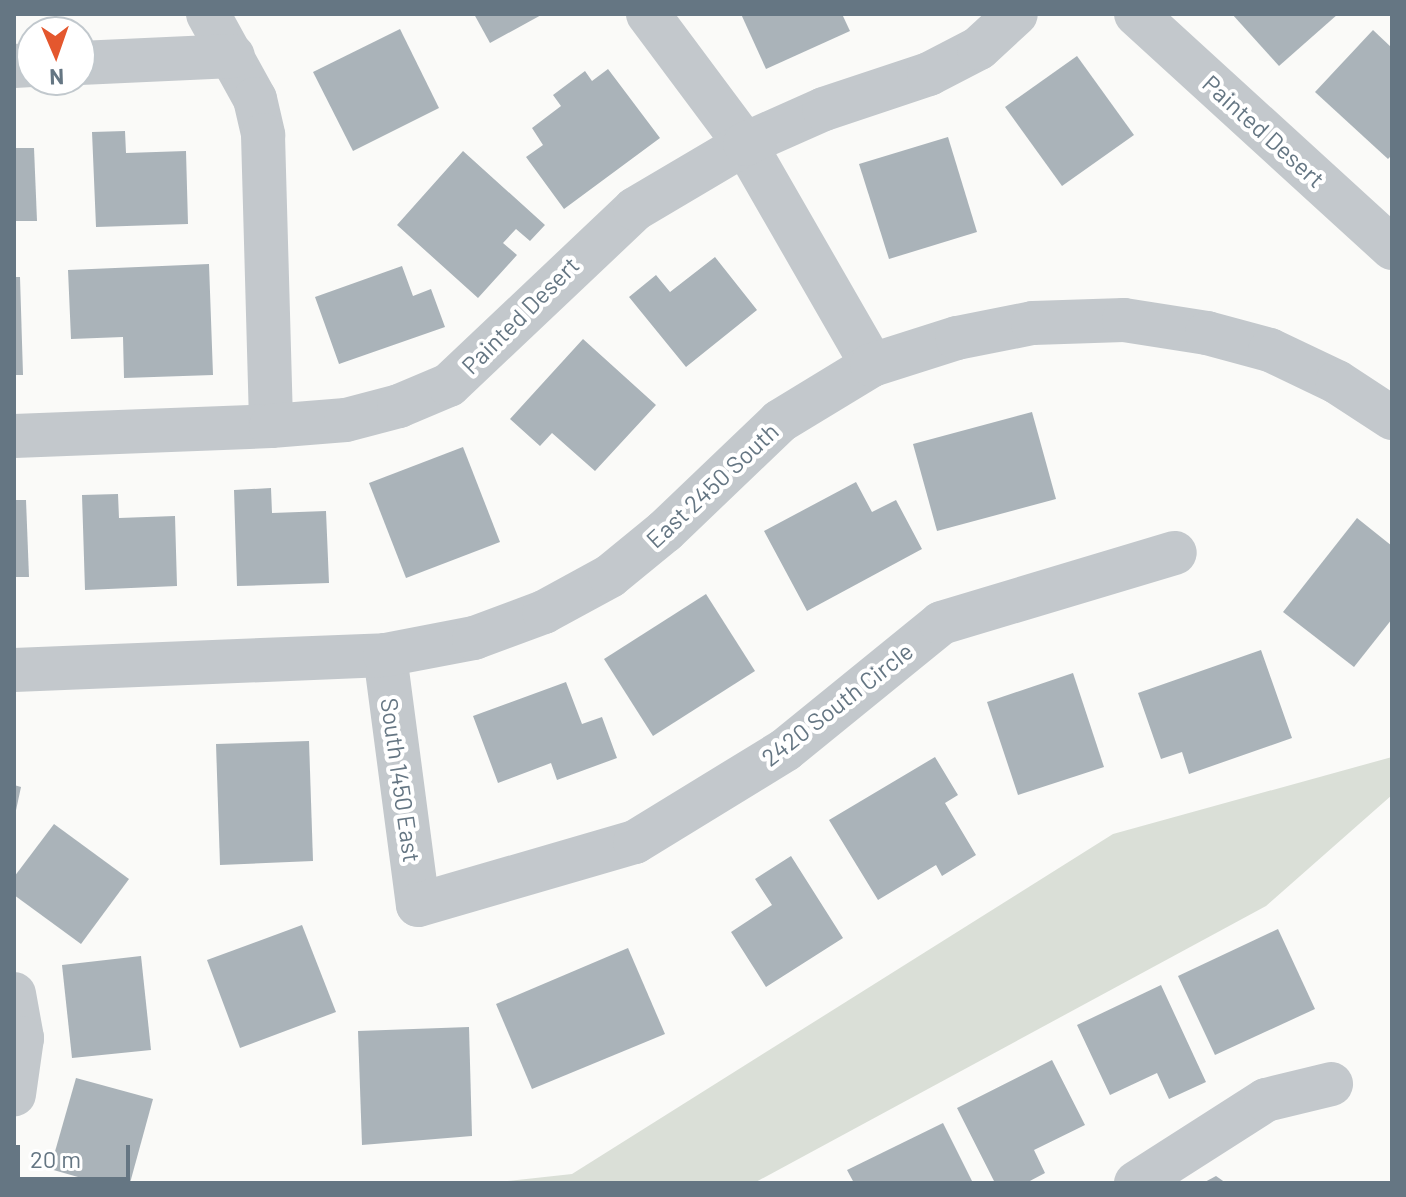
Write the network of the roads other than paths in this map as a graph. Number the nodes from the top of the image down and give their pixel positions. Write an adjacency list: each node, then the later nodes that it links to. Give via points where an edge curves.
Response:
1 (208, 14): 5 (street)
2 (648, 14): 7 (street)
3 (1016, 14): 7 (street, Painted Desert, via 979,48 929,74 824,109)
4 (1136, 14): 8 (street, Painted Desert)
5 (233, 56): 6 (street); 11 (street, via 255,99 263,135)
6 (96, 62)
7 (745, 144): 9 (street); 11 (street, Painted Desert, via 635,209 449,385 346,420)
8 (1392, 248)
9 (872, 365): 10 (street, East 2450 South, via 957,338 1033,323 1124,320 1270,350 1337,382); 14 (street, East 2450 South, via 780,421 610,576 544,612 474,638)
10 (1392, 418)
11 (271, 426): 12 (street, Painted Desert)
12 (14, 436)
13 (1175, 553): 16 (street, 2420 South Circle, via 941,623 785,750 635,842)
14 (385, 655): 15 (street, East 2450 South); 16 (street, South 1450 East)
15 (14, 670)
16 (418, 905)
17 (14, 994): 19 (street, via 22,1038)
18 (1331, 1084): 20 (street, via 1266,1100)
19 (14, 1094)
20 (1136, 1183)

